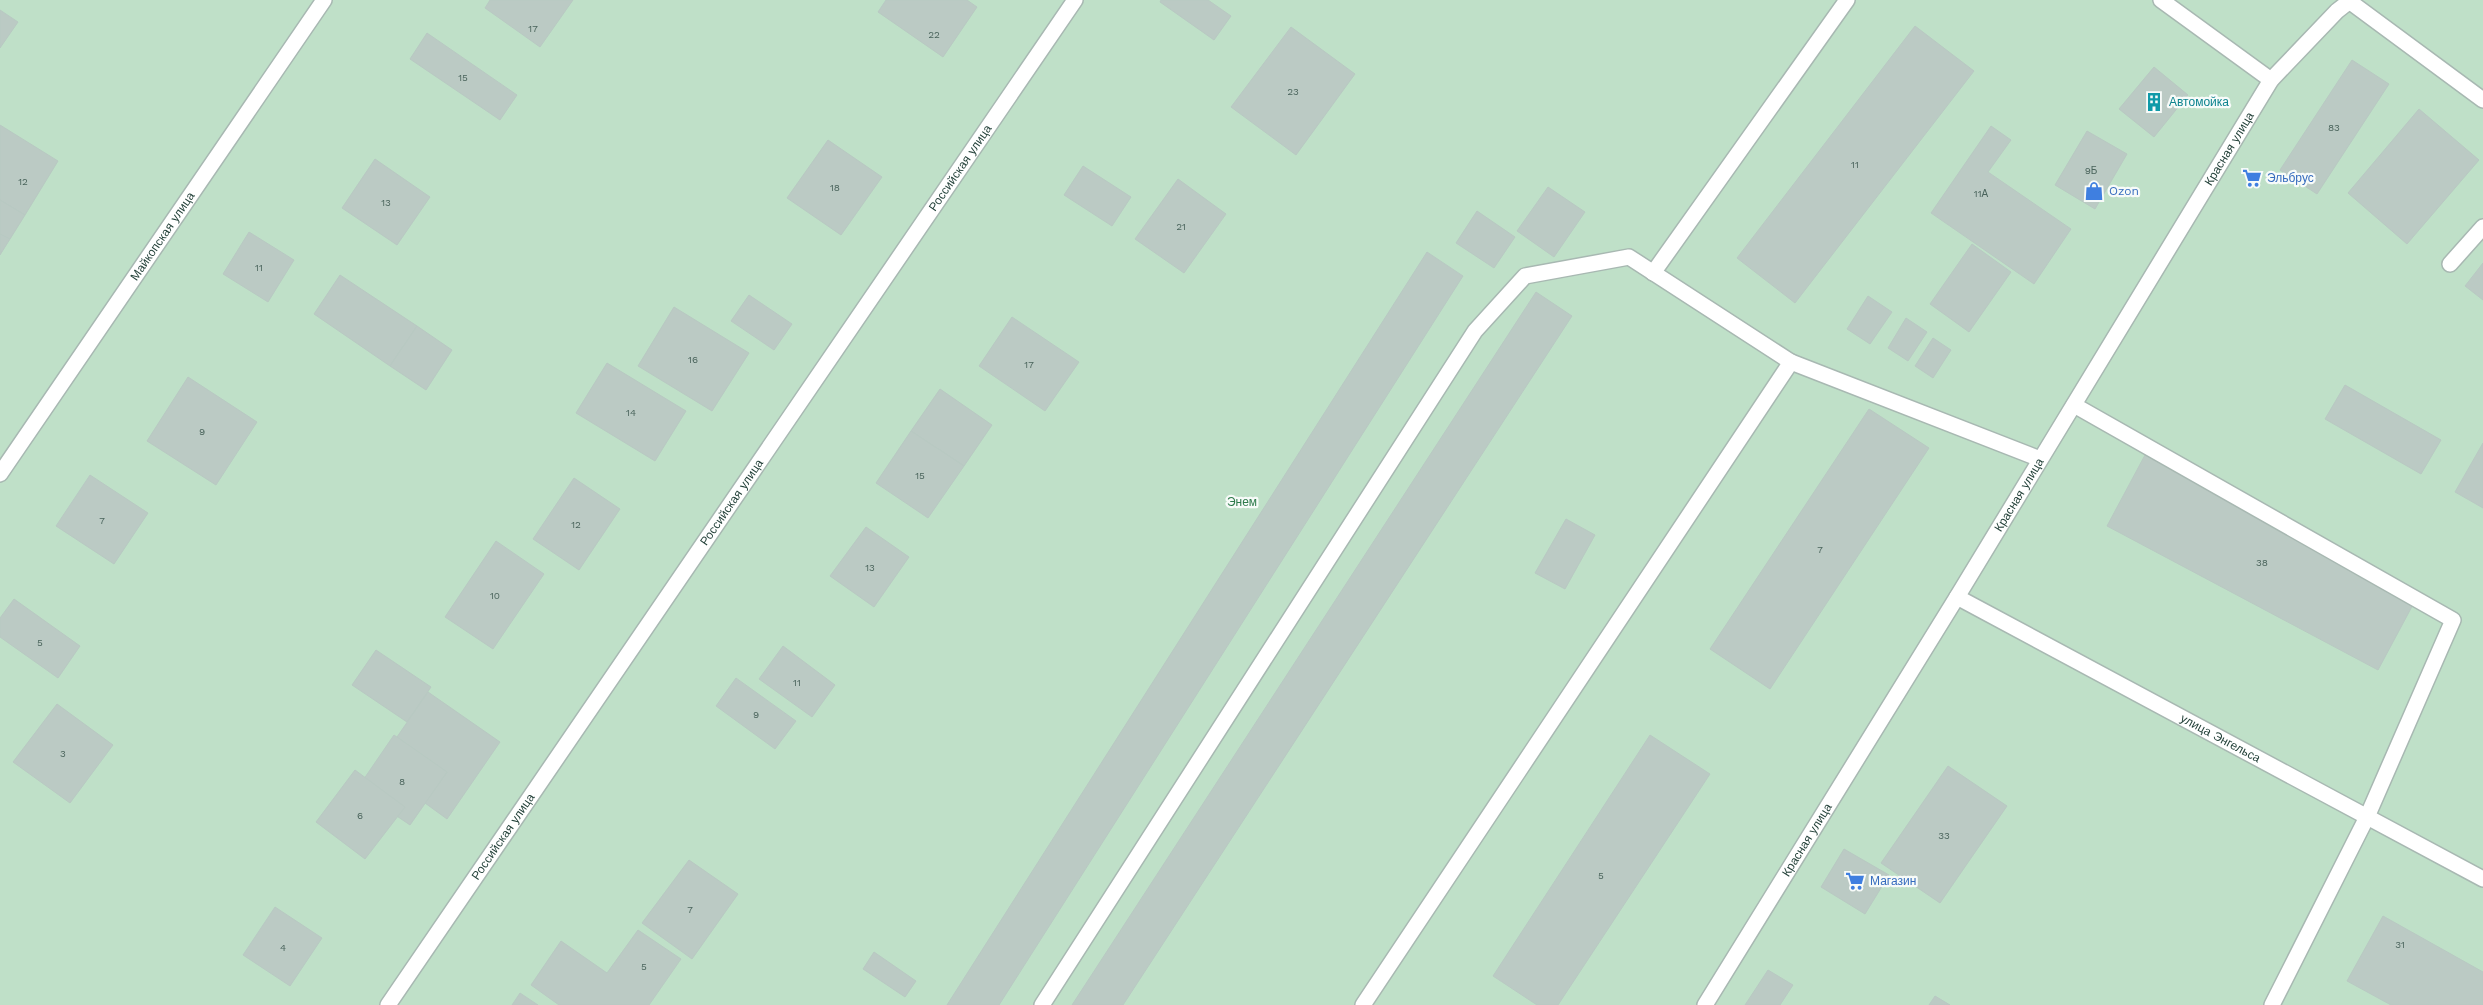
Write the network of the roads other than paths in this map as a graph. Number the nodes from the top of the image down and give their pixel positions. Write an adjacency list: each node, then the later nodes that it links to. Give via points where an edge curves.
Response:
1 (324, 0): 14 (street, Майкопская улица)
2 (1076, 0): 18 (street, Российская улица)
3 (1847, 0): 10 (street)
4 (2162, 0): 6 (street)
5 (2350, 1): 6 (street, Красная улица); 7 (street)
6 (2270, 80): 12 (street, Красная улица)
7 (2483, 100)
8 (2483, 227): 9 (street)
9 (2450, 264)
10 (1653, 273): 11 (street); 19 (street, via 1629,257 1525,276 1475,331)
11 (1791, 362): 13 (street); 20 (street)
12 (2074, 405): 13 (street, Красная улица); 16 (street, via 2453,620)
13 (2040, 459): 15 (street, Красная улица)
14 (0, 474)
15 (1957, 597): 16 (street, улица Энгельса); 21 (street, Красная улица)
16 (2367, 816): 17 (street, улица Энгельса); 22 (street)
17 (2483, 879)
18 (388, 1005)
19 (1042, 1005)
20 (1363, 1005)
21 (1706, 1005)
22 (2272, 1005)

